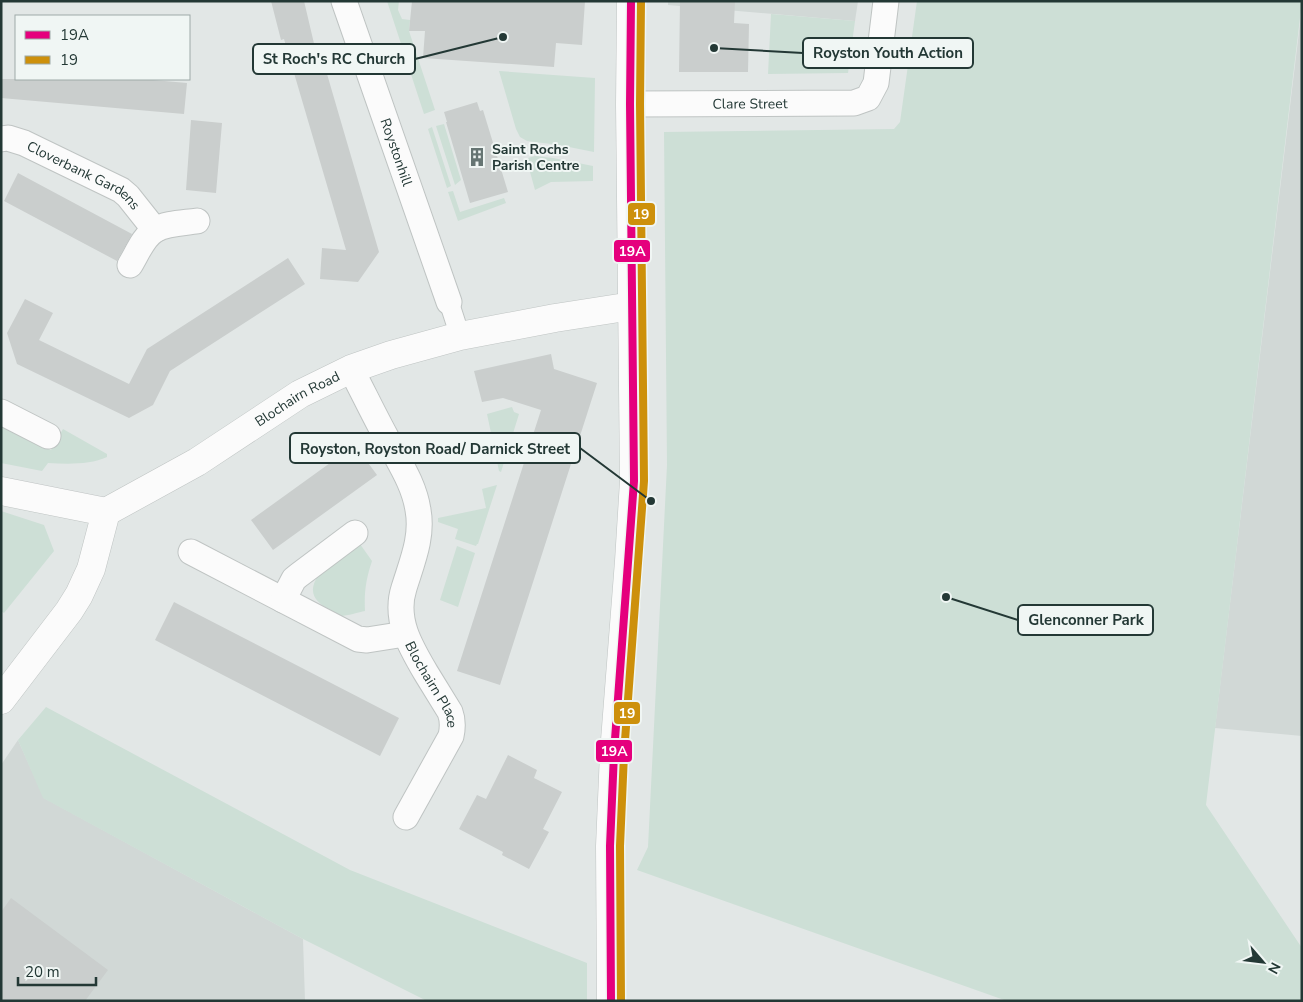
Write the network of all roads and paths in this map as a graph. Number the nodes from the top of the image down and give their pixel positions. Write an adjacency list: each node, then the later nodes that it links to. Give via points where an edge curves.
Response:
1 (344, 1): 9 (street, Roystonhill)
2 (631, 1): 4 (street)
3 (886, 1): 4 (street, Clare Street, via 876,83 868,98 854,103)
4 (630, 104): 10 (street)
5 (1, 139): 7 (street, Cloverbank Gardens, via 24,143 121,190)
6 (197, 221): 7 (street)
7 (155, 230): 8 (street)
8 (130, 265)
9 (449, 302): 11 (street)
10 (632, 306): 11 (street, Blochairn Road); 23 (street, via 634,481 610,846)
11 (460, 336): 12 (street, Blochairn Road)
12 (351, 370): 16 (street, Blochairn Road, via 300,394 197,462); 20 (street, Blochairn Place, via 404,470 418,511 420,526 415,555 401,600)
13 (1, 412): 14 (street)
14 (48, 436)
15 (1, 491): 16 (street)
16 (106, 512): 21 (street, via 91,569 79,595)
17 (355, 533): 19 (street, via 294,579)
18 (191, 552): 19 (street, Blochairn Place)
19 (283, 600): 20 (street, Blochairn Place, via 358,639)
20 (405, 634): 22 (street, Blochairn Place, via 450,712 453,729)
21 (1, 700)
22 (406, 816)
23 (612, 1001)

